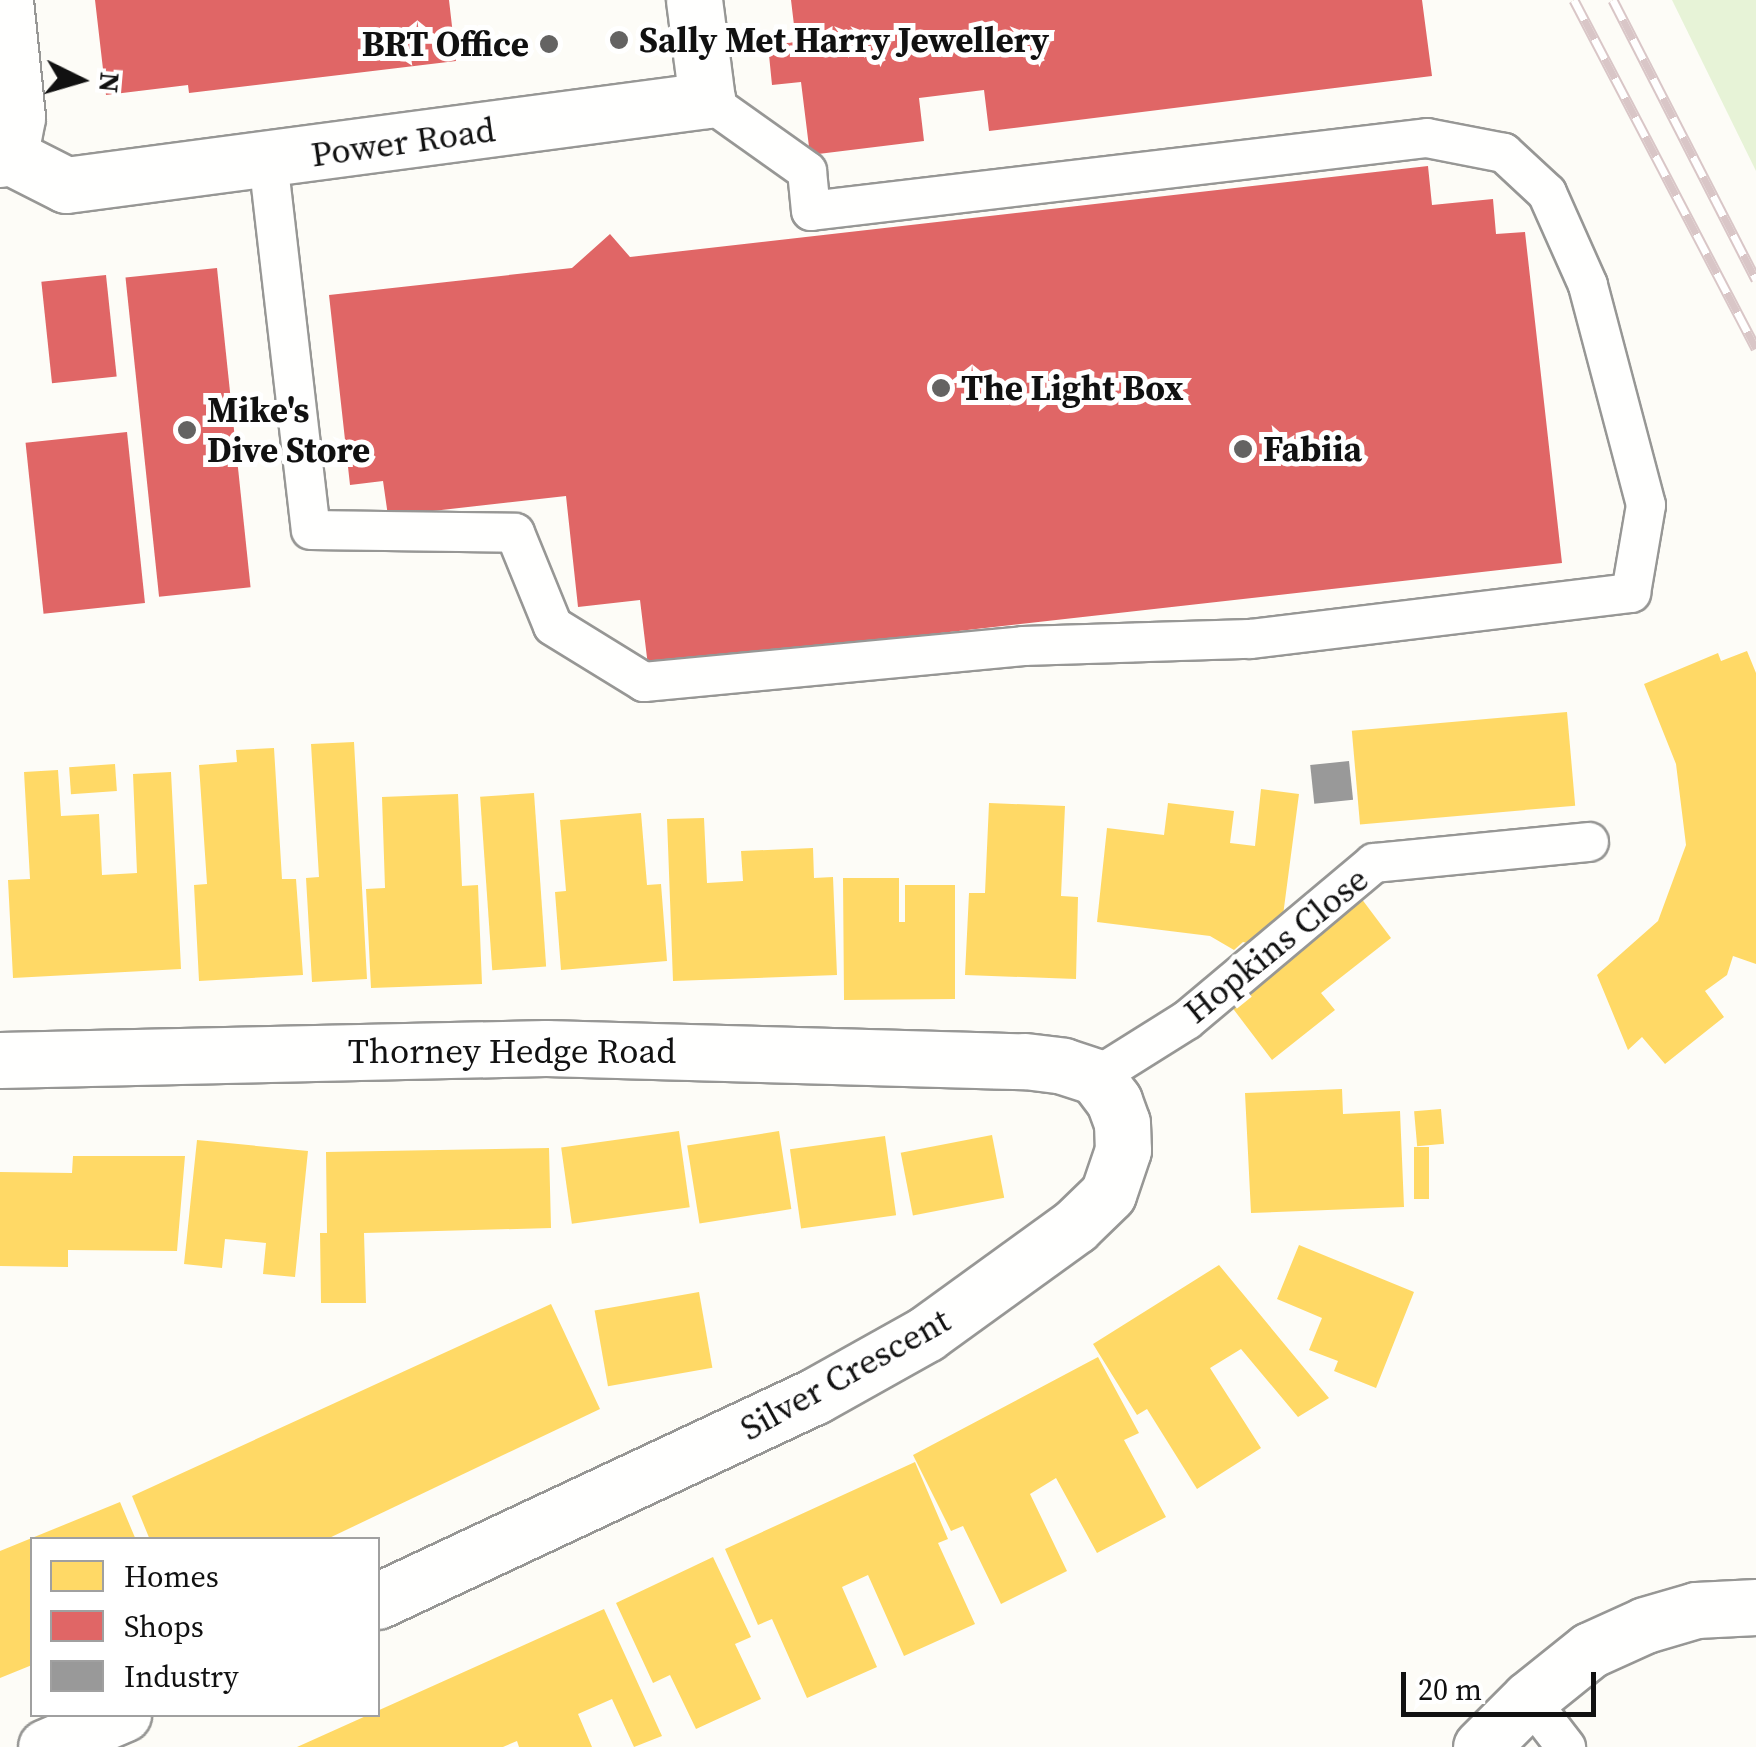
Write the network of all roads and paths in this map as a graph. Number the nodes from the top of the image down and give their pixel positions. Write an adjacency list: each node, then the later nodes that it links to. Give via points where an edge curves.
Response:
1 (5, 0): 4 (street, Power Road, via 18,117)
2 (694, 0): 3 (street)
3 (707, 100): 5 (street, Power Road); 5 (lane, via 807,172 811,210 1428,138 1504,153 1546,194 1588,285 1646,505 1631,593 1250,639 1023,646 644,682 553,626 515,532 311,530)
4 (3, 156): 5 (street, Power Road, via 66,185)
5 (268, 160)
6 (1589, 842): 8 (lane, Hopkins Close, via 1374,863 1187,1020)
7 (0, 1060): 8 (street, Thorney Hedge Road, via 546,1048 1025,1061)
8 (1096, 1078): 9 (street, Silver Crescent, via 1122,1123 1118,1173 1092,1212 1001,1282 926,1334 815,1396)
9 (380, 1600)
10 (1756, 1606): 11 (street, via 1696,1610 1645,1626 1590,1650)
11 (1529, 1700): 14 (street); 15 (lane)
12 (116, 1717): 13 (street)
13 (46, 1747)
14 (1481, 1747)
15 (1566, 1747)

